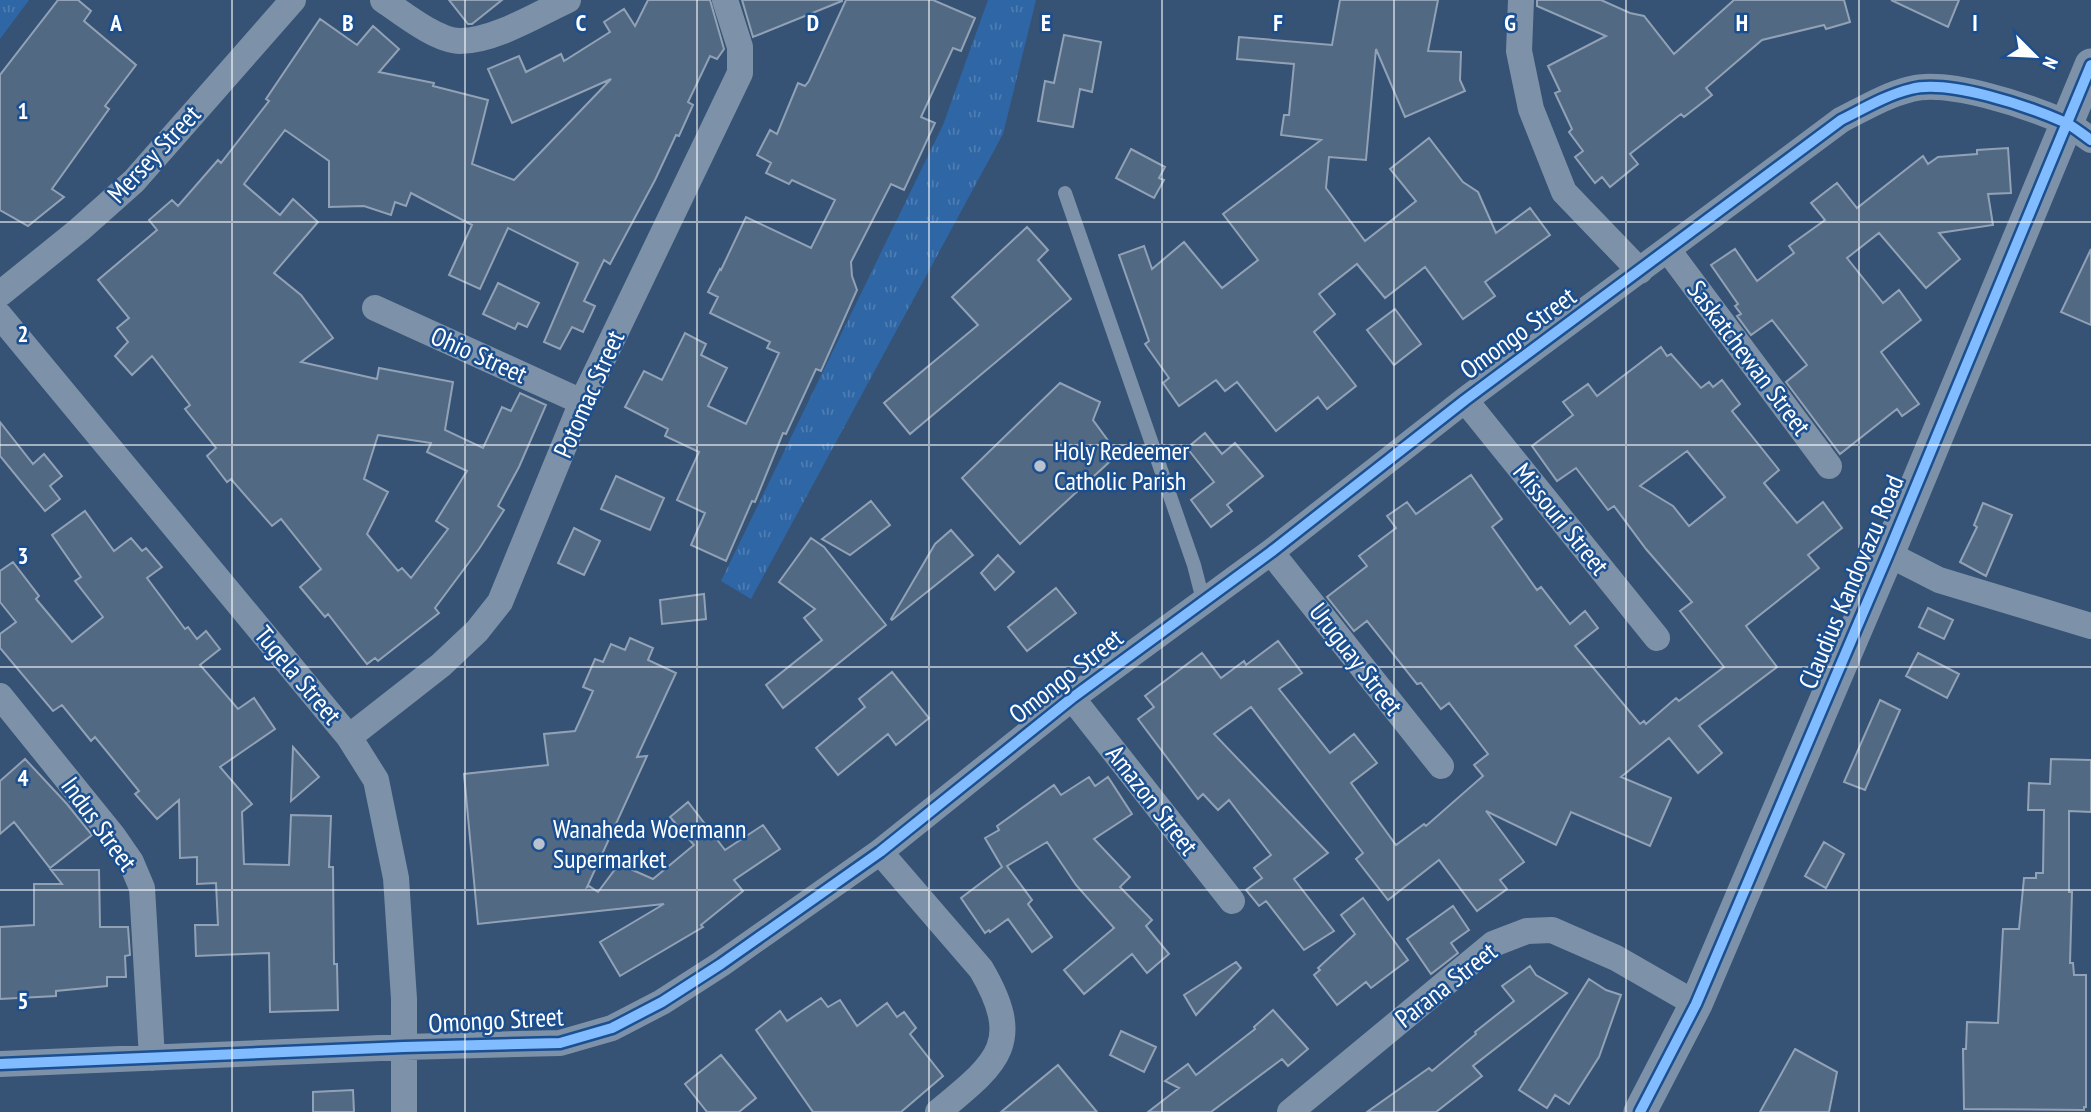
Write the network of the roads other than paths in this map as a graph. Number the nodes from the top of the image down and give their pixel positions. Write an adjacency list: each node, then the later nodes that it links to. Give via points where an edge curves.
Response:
1 (293, 0): 11 (street, Mersey Street, via 134,181)
2 (568, 0): 5 (street, via 499,33 459,42 426,30)
3 (726, 0): 15 (street, Potomac Street, via 740,47 740,73)
4 (1521, 0): 10 (street, via 1519,51 1531,109 1564,192)
5 (391, 2)
6 (2091, 65): 7 (street, Claudius Kandovazu Road)
7 (2079, 131): 9 (street, Omongo Street, via 1996,98 1946,87 1913,88 1841,120); 18 (street, Claudius Kandovazu Road)
8 (1065, 193): 19 (lane)
9 (1668, 250): 10 (street, Omongo Street); 16 (street, Saskatchewan Street)
10 (1640, 271): 14 (street, Omongo Street)
11 (0, 294)
12 (375, 309): 15 (street, Ohio Street)
13 (0, 316): 24 (street, Tugela Street)
14 (1465, 400): 17 (street, Omongo Street); 21 (street, Missouri Street)
15 (582, 402): 24 (street, Potomac Street, via 500,602 441,665)
16 (1829, 466)
17 (1270, 552): 19 (street, Omongo Street); 25 (street, Uruguay Street)
18 (1888, 554): 20 (street, via 1939,580); 28 (street, Claudius Kandovazu Road)
19 (1203, 600): 23 (street, Omongo Street)
20 (2091, 626)
21 (1657, 638)
22 (0, 696): 30 (street, Indus Street, via 113,836 138,875)
23 (1072, 698): 26 (street, Omongo Street); 27 (street, Amazon Street)
24 (349, 737): 29 (street, Tugela Street, via 376,780 394,865)
25 (1441, 766)
26 (880, 852): 29 (street, Omongo Street, via 721,964 612,1028 560,1044); 33 (street, via 981,969 1001,1012 1004,1032 998,1053 976,1081)
27 (1232, 901)
28 (1696, 1004): 34 (street, Parana Street, via 1579,941 1552,930 1527,930 1493,944); 35 (street, Claudius Kandovazu Road)
29 (404, 1047): 30 (street, Omongo Street); 32 (street, Tugela Street)
30 (152, 1058): 31 (street, Omongo Street)
31 (0, 1064)
32 (404, 1112)
33 (939, 1112)
34 (1290, 1112)
35 (1640, 1112)

